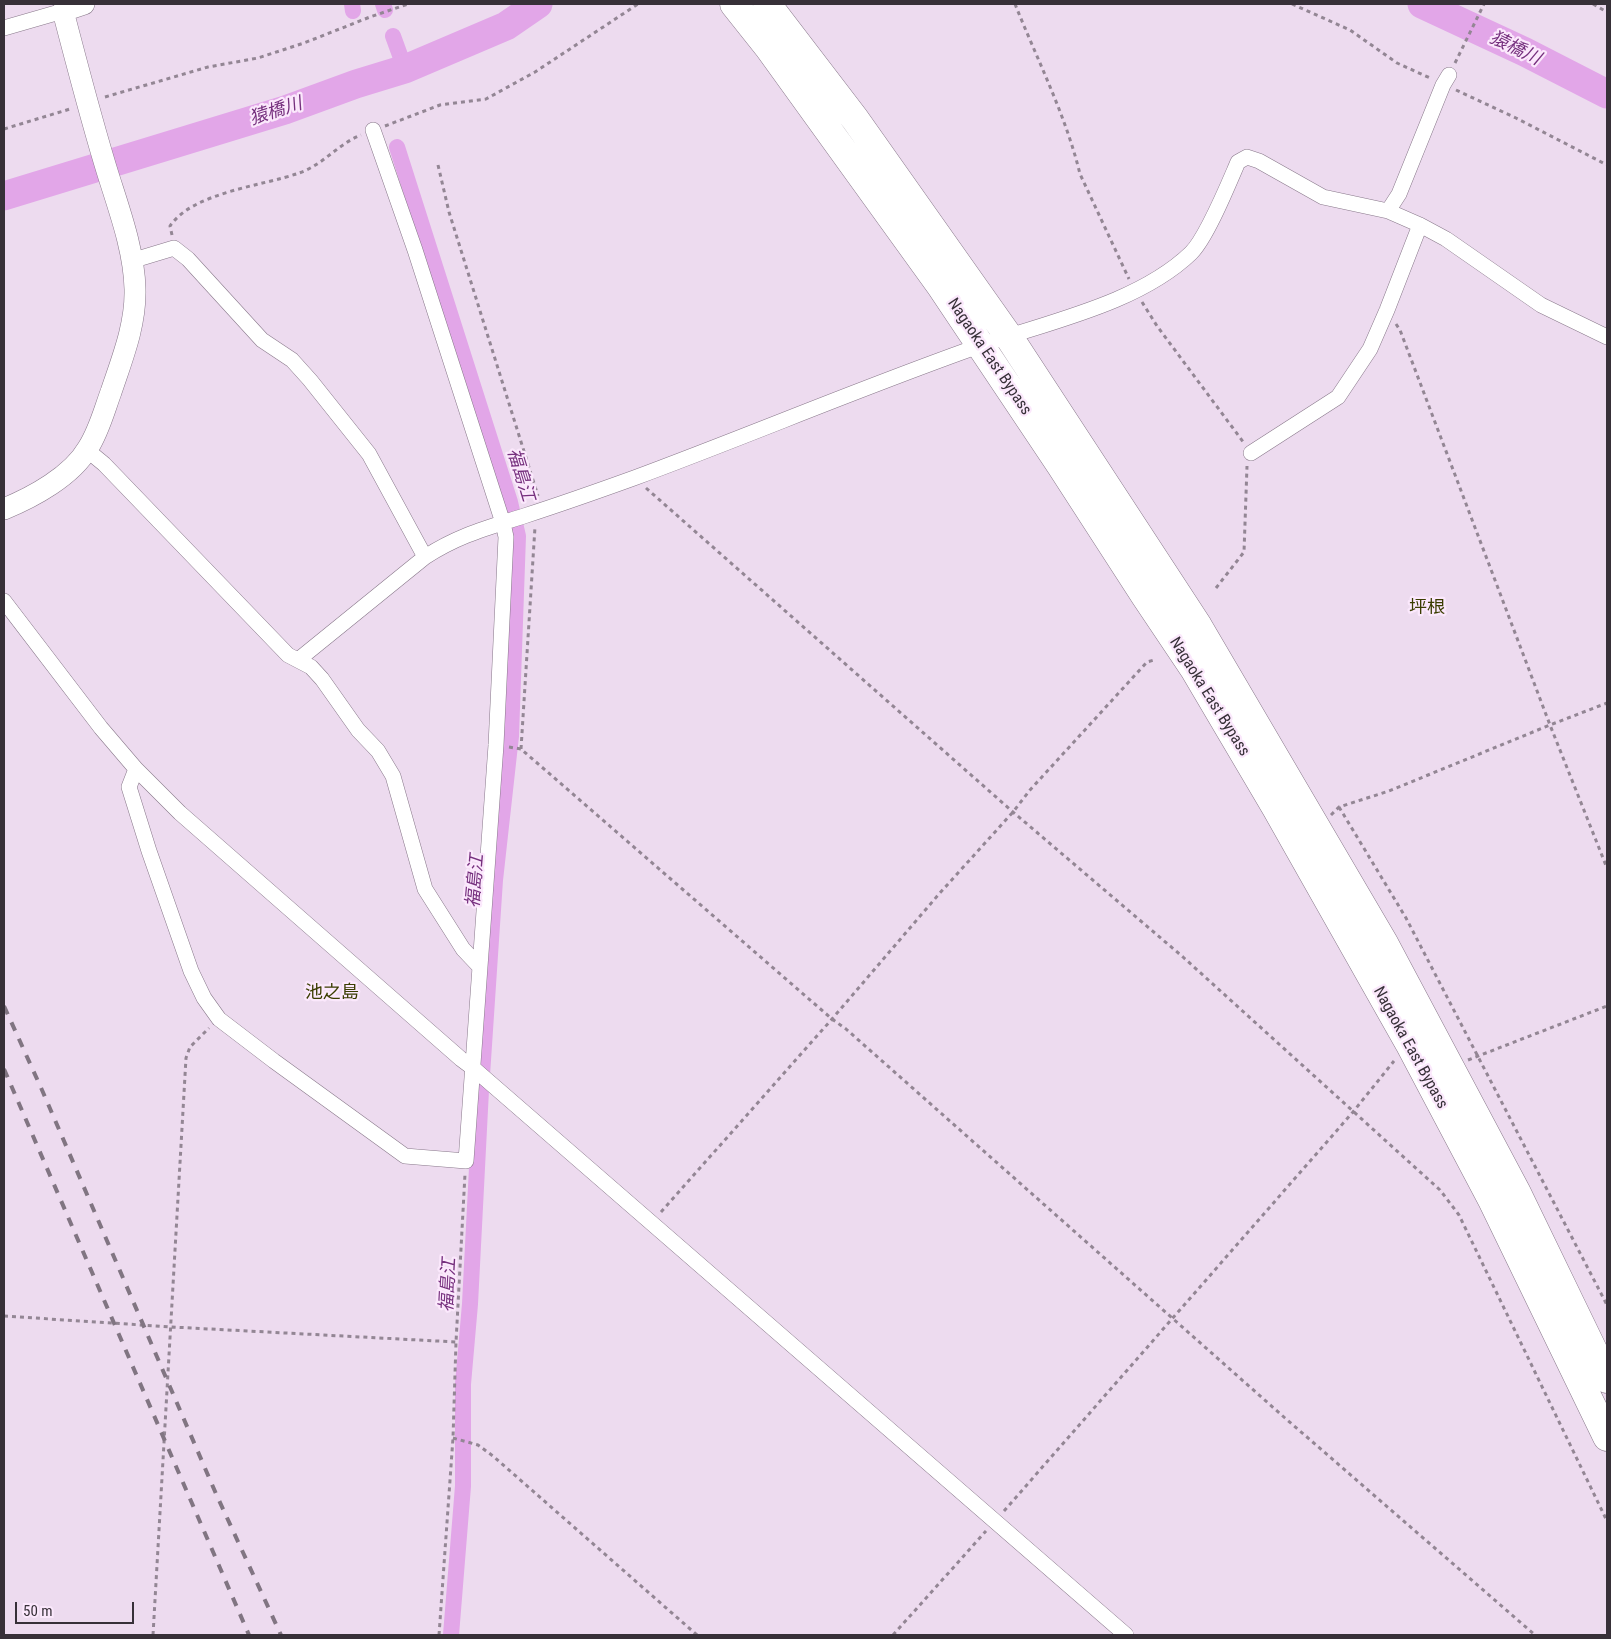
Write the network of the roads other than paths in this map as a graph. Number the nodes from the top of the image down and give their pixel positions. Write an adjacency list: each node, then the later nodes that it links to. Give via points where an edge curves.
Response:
1 (84, 4): 4 (street)
2 (734, 4): 13 (highway, Nagaoka East Bypass, via 940,284)
3 (767, 4): 12 (highway, Nagaoka East Bypass, via 855,119)
4 (63, 11): 5 (street); 10 (street)
5 (4, 28)
6 (1446, 80): 8 (street, via 1399,194)
7 (373, 130): 17 (street)
8 (1388, 211): 9 (street); 12 (street, via 1323,197 1247,157 1238,162 1193,251 1172,269 1135,292)
9 (1420, 225): 11 (street, via 1446,239 1540,304); 15 (street, via 1370,349 1338,397)
10 (132, 261): 14 (street, via 135,290 130,332 98,428); 18 (street, via 174,248 188,259 262,340 292,360 369,454)
11 (1607, 337)
12 (1009, 338): 13 (street); 24 (highway, Nagaoka East Bypass, via 1198,626 1384,943 1517,1193)
13 (981, 346): 17 (street, via 633,478); 25 (highway, Nagaoka East Bypass, via 1194,670 1276,808 1409,1043 1492,1200)
14 (87, 450): 16 (street, via 56,481); 20 (street, via 288,655)
15 (1251, 453)
16 (4, 509)
17 (503, 523): 18 (street, via 445,544); 22 (street, via 506,536 496,745)
18 (425, 557): 20 (street)
19 (4, 601): 21 (street)
20 (298, 660): 22 (street, via 311,667 322,679 358,730 378,751 393,776 425,890 463,950)
21 (136, 769): 23 (street, via 180,813); 23 (street, via 129,787 149,851 191,971 219,1019 405,1156 466,1161)
22 (480, 967): 23 (street)
23 (473, 1068): 26 (street)
24 (1607, 1379)
25 (1607, 1437)
26 (1126, 1635)

